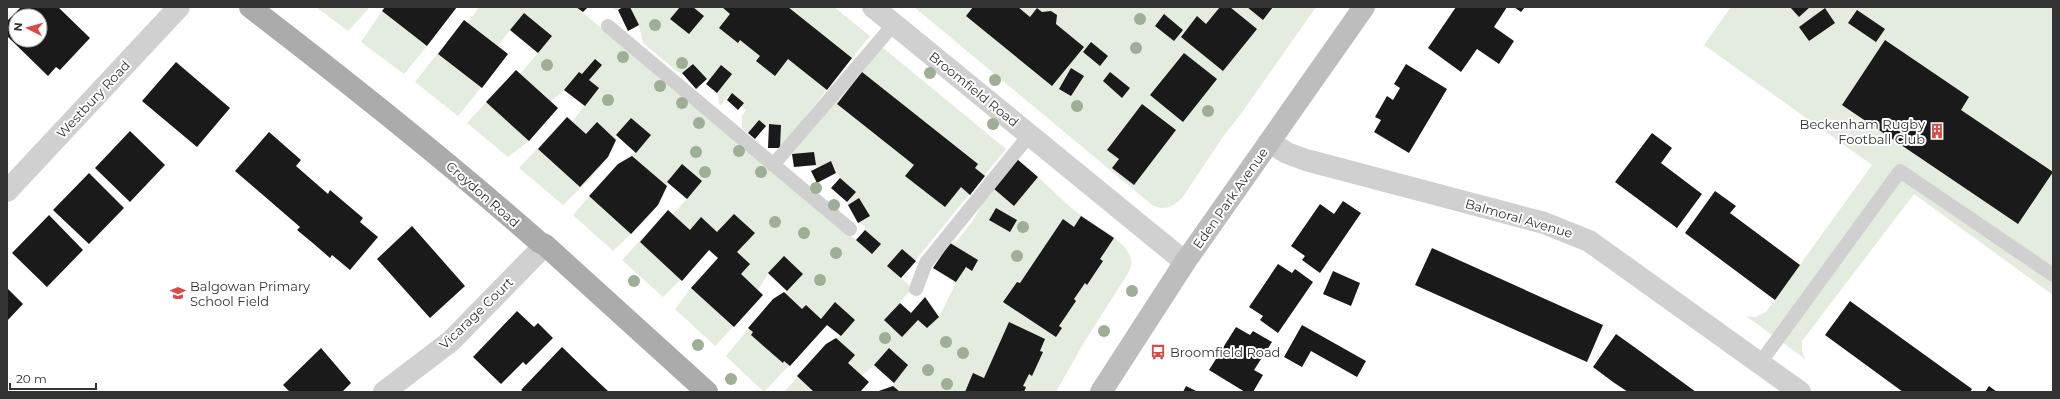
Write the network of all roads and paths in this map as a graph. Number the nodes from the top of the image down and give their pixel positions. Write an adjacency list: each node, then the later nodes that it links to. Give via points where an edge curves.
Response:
1 (180, 7): 10 (street, Westbury Road)
2 (250, 7): 12 (main road, Croydon Road, via 382,109)
3 (874, 7): 5 (street, Broomfield Road)
4 (1364, 7): 8 (street, Eden Park Avenue)
5 (894, 24): 7 (street, Broomfield Road); 9 (lane)
6 (608, 26): 9 (lane)
7 (1030, 134): 13 (street, Broomfield Road); 15 (lane, via 926,263)
8 (1269, 142): 13 (street, Eden Park Avenue); 16 (street, Balmoral Avenue, via 1287,153 1306,160 1544,224 1576,235 1607,252)
9 (773, 165): 11 (lane)
10 (7, 191)
11 (850, 229)
12 (545, 245): 17 (street, Vicarage Court, via 451,341); 18 (main road, Croydon Road)
13 (1185, 262): 19 (street, Eden Park Avenue)
14 (2053, 275): 16 (lane, via 1900,171)
15 (916, 289)
16 (1760, 363): 20 (street, Balmoral Avenue)
17 (384, 392)
18 (707, 392)
19 (1101, 392)
20 (1800, 392)

